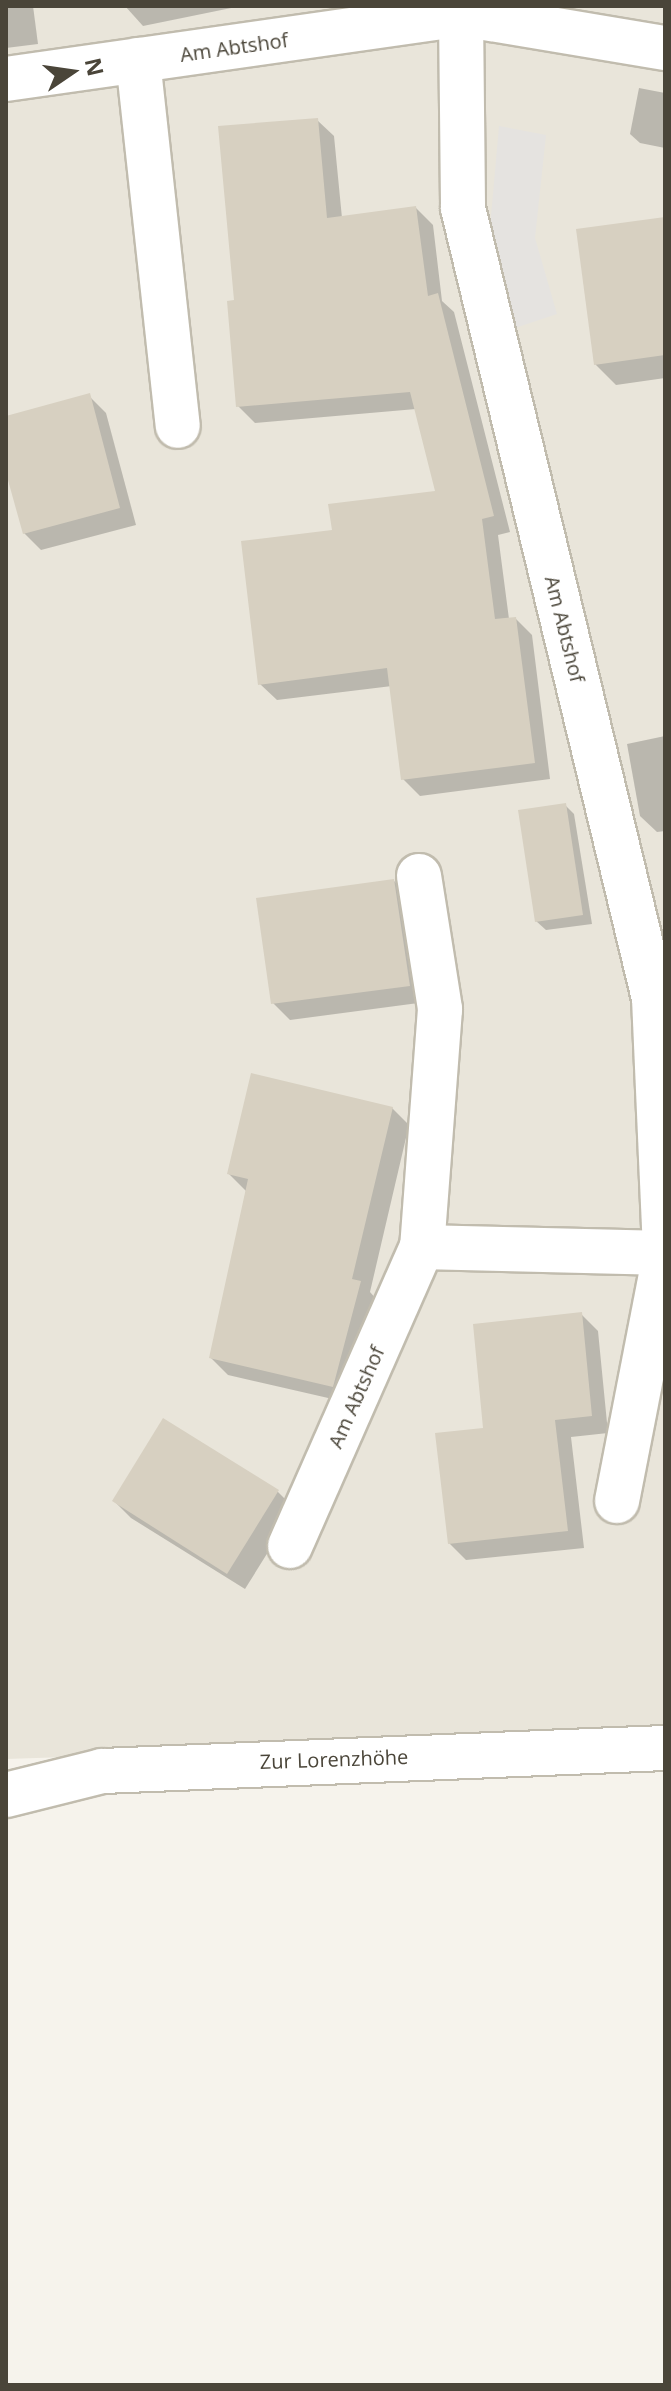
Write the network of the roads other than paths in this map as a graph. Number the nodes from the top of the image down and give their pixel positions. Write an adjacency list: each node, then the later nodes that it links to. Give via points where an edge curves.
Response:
1 (465, 10): 2 (street, Am Abtshof); 3 (street, Am Abtshof); 7 (street, Am Abtshof, via 463,208 654,998)
2 (665, 48)
3 (138, 60): 4 (street, Am Abtshof); 5 (street)
4 (6, 79)
5 (178, 426)
6 (419, 876): 8 (street, Am Abtshof, via 440,1009)
7 (665, 1245)
8 (422, 1247): 9 (street); 11 (street, Am Abtshof)
9 (665, 1254): 10 (street)
10 (617, 1501)
11 (290, 1546)
12 (665, 1748): 13 (street, Zur Lorenzhöhe, via 102,1771)
13 (6, 1795)

